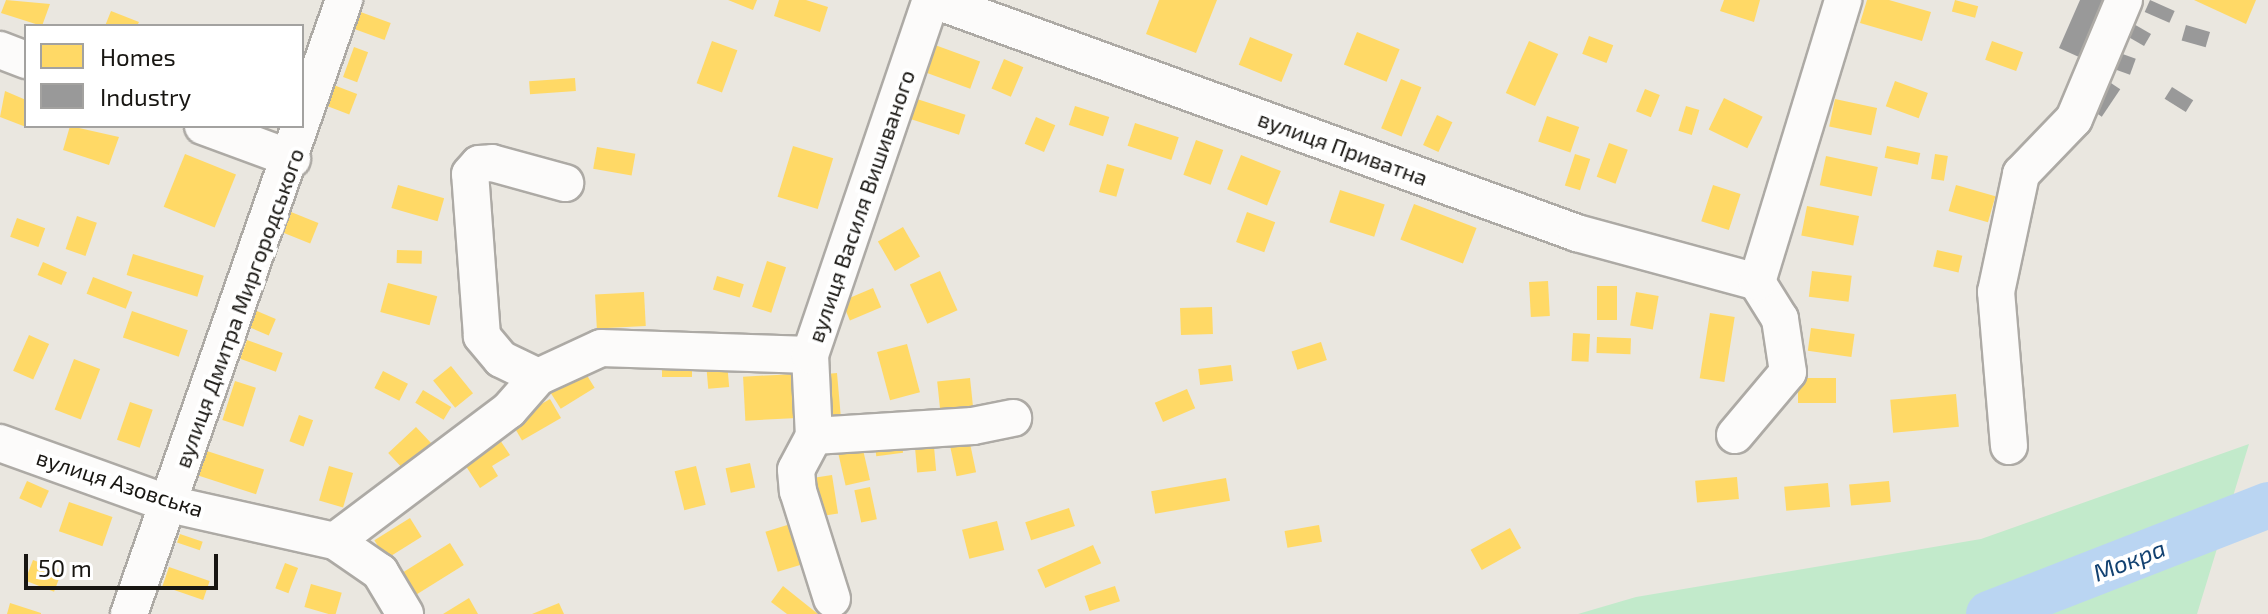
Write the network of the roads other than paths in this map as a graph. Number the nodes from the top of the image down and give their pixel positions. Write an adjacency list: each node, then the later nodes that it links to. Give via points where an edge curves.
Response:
1 (344, 0): 7 (street, вулиця Дмитра Миргородського)
2 (933, 0): 12 (street, вулиця Приватна, via 1577,233); 13 (street, вулиця Василя Вишиваного)
3 (1843, 0): 12 (street)
4 (2124, 0): 19 (street, via 2074,119 2021,174 1996,292)
5 (0, 50): 6 (street)
6 (24, 59)
7 (304, 122)
8 (208, 128): 10 (street)
9 (302, 128): 10 (street, вулиця Дмитра Миргородського)
10 (292, 159): 20 (street, вулиця Дмитра Миргородського)
11 (565, 183): 14 (street, via 492,163 479,164 470,174 482,336 501,359)
12 (1757, 282): 16 (street, via 1780,319 1788,372)
13 (810, 355): 14 (street, вулиця Василя Вишиваного, via 601,348); 17 (street)
14 (538, 377): 21 (street, вулиця Василя Вишиваного, via 509,410)
15 (1013, 418): 17 (street, via 973,426)
16 (1735, 435)
17 (814, 436): 22 (street, via 796,470 798,491)
18 (0, 443): 20 (street, вулиця Азовська)
19 (2009, 446)
20 (169, 504): 21 (street, вулиця Азовська); 23 (street, вулиця Дмитра Миргородського)
21 (335, 541): 24 (street, via 380,572)
22 (832, 599)
23 (129, 614)
24 (405, 614)

